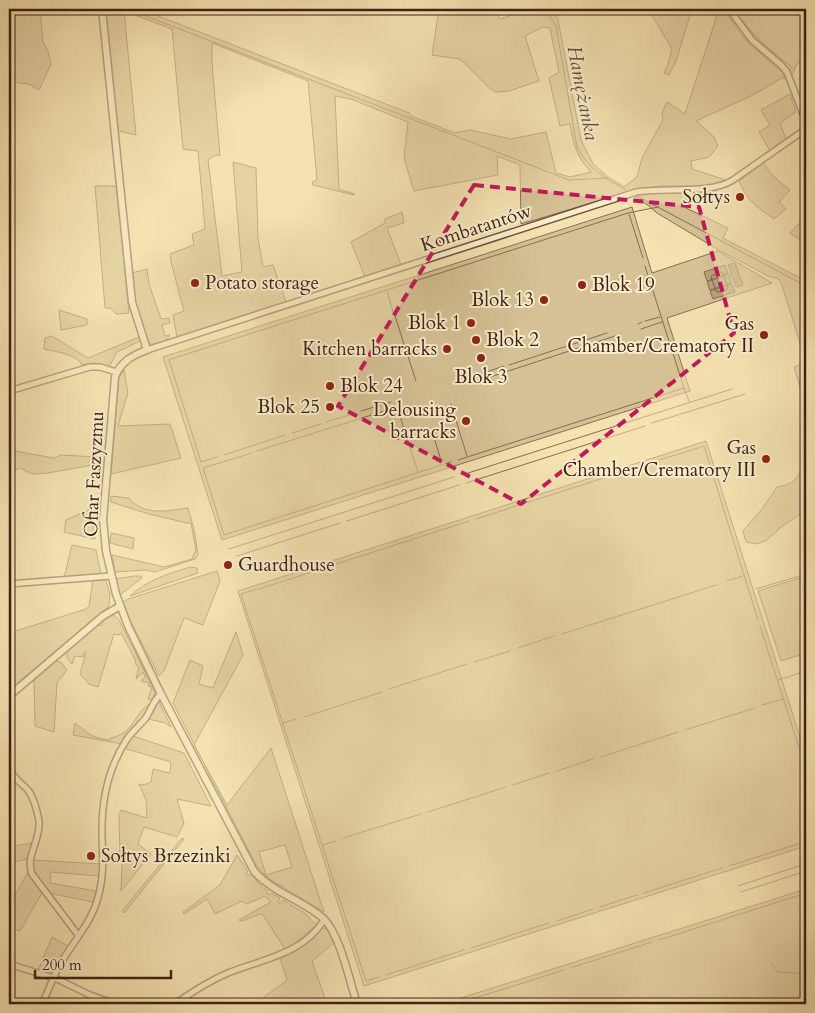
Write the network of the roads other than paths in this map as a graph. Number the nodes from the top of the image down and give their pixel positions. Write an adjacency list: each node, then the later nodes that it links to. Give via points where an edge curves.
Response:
1 (102, 9): 5 (street, via 132,302)
2 (729, 9): 3 (street, via 752,40 788,72)
3 (806, 122)
4 (806, 129): 5 (street, Kombatantów, via 723,185 636,192)
5 (147, 350): 6 (street, via 134,355)
6 (116, 372): 7 (street, via 90,367); 8 (street, Ofiar Faszyzmu, via 103,520)
7 (9, 391)
8 (111, 576): 9 (street); 10 (street, Ofiar Faszyzmu)
9 (9, 584)
10 (120, 606): 11 (street, Ofiar Faszyzmu); 12 (street, via 103,616)
11 (161, 694): 14 (street, Ofiar Faszyzmu, via 254,871 267,884); 15 (street, via 121,749 110,775 104,800 104,862 100,893)
12 (9, 696)
13 (9, 768): 15 (street, via 33,798 36,809 39,833 29,863 32,874)
14 (324, 920): 20 (street, via 291,951 227,974); 21 (street, Ofiar Faszyzmu, via 336,939)
15 (78, 936): 17 (street)
16 (9, 964): 17 (street)
17 (52, 977): 18 (street); 19 (street)
18 (42, 1004)
19 (116, 1004)
20 (175, 1004)
21 (357, 1004)

